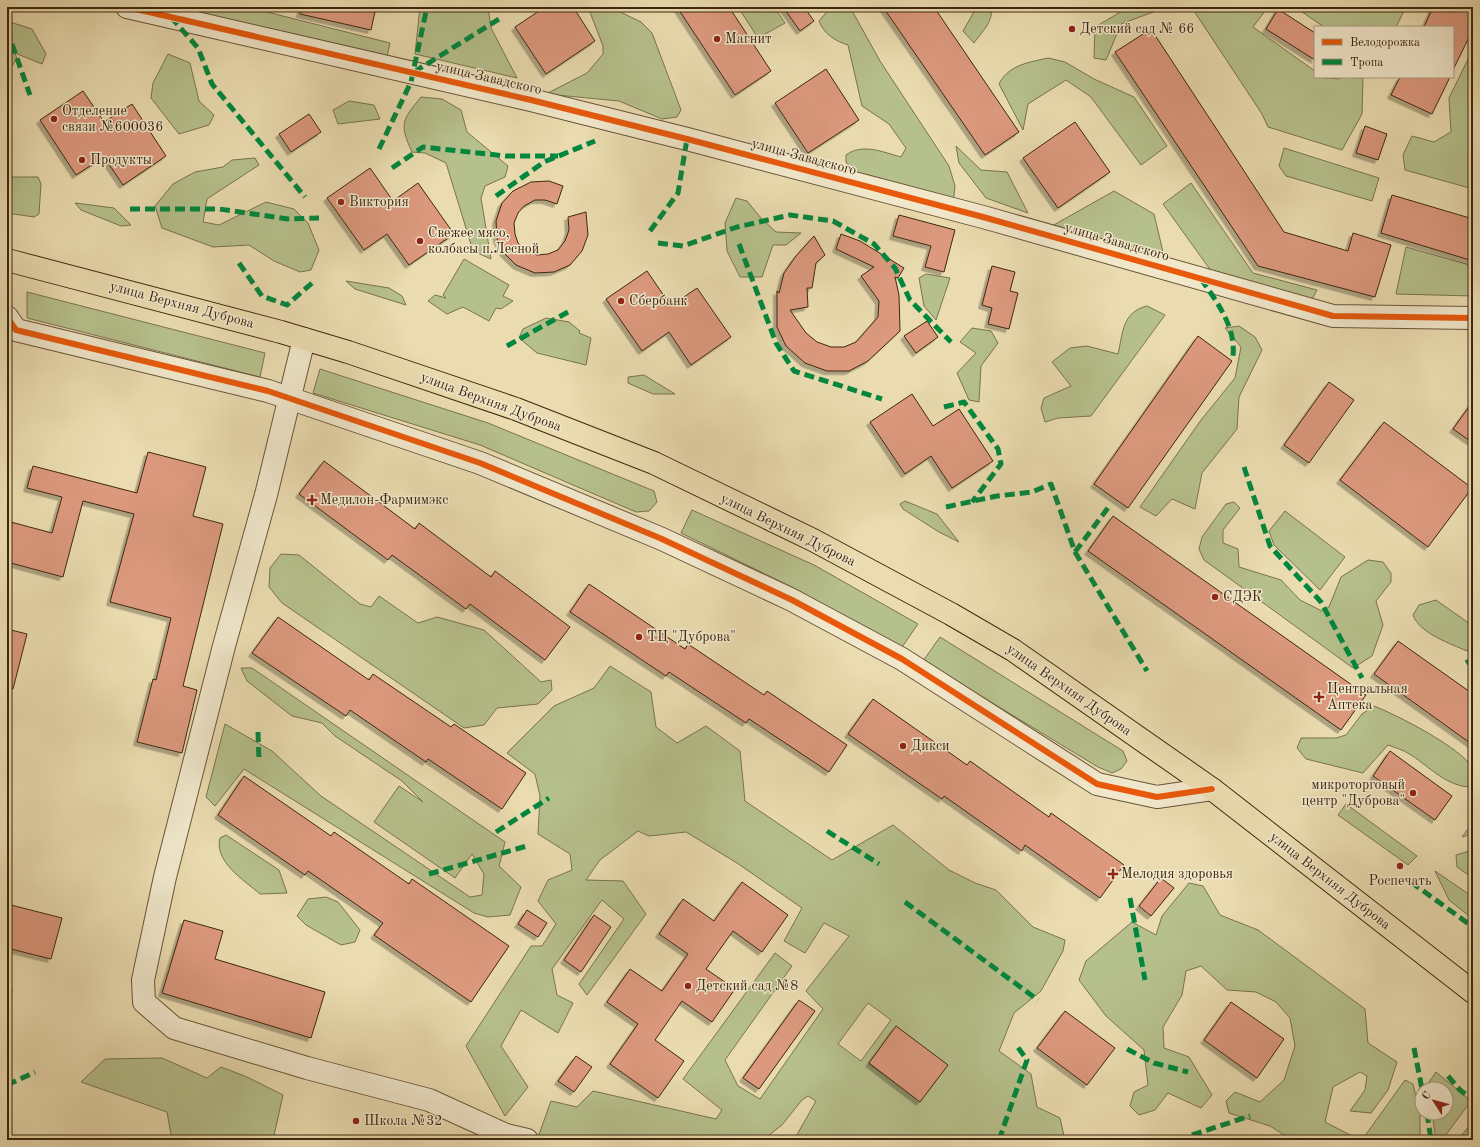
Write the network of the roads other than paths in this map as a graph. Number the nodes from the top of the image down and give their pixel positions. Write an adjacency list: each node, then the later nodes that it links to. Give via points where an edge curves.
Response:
1 (127, 7): 4 (street, улица Завадского, via 516,96 687,139 983,217 1334,316)
2 (7, 260): 5 (main road, улица Верхняя Дуброва)
3 (7, 317): 6 (street, via 16,330)
4 (1473, 318)
5 (304, 339): 6 (street); 7 (main road, улица Верхняя Дуброва, via 501,404 654,463 813,540 1013,650)
6 (289, 398): 7 (street, via 480,463 662,539 792,600 902,660 1097,784 1157,798); 9 (street, via 268,488 224,646 165,877 143,980 144,1002 174,1028 307,1068 429,1100 506,1135)
7 (1212, 789): 8 (main road, улица Верхняя Дуброва)
8 (1473, 992)
9 (527, 1140)

